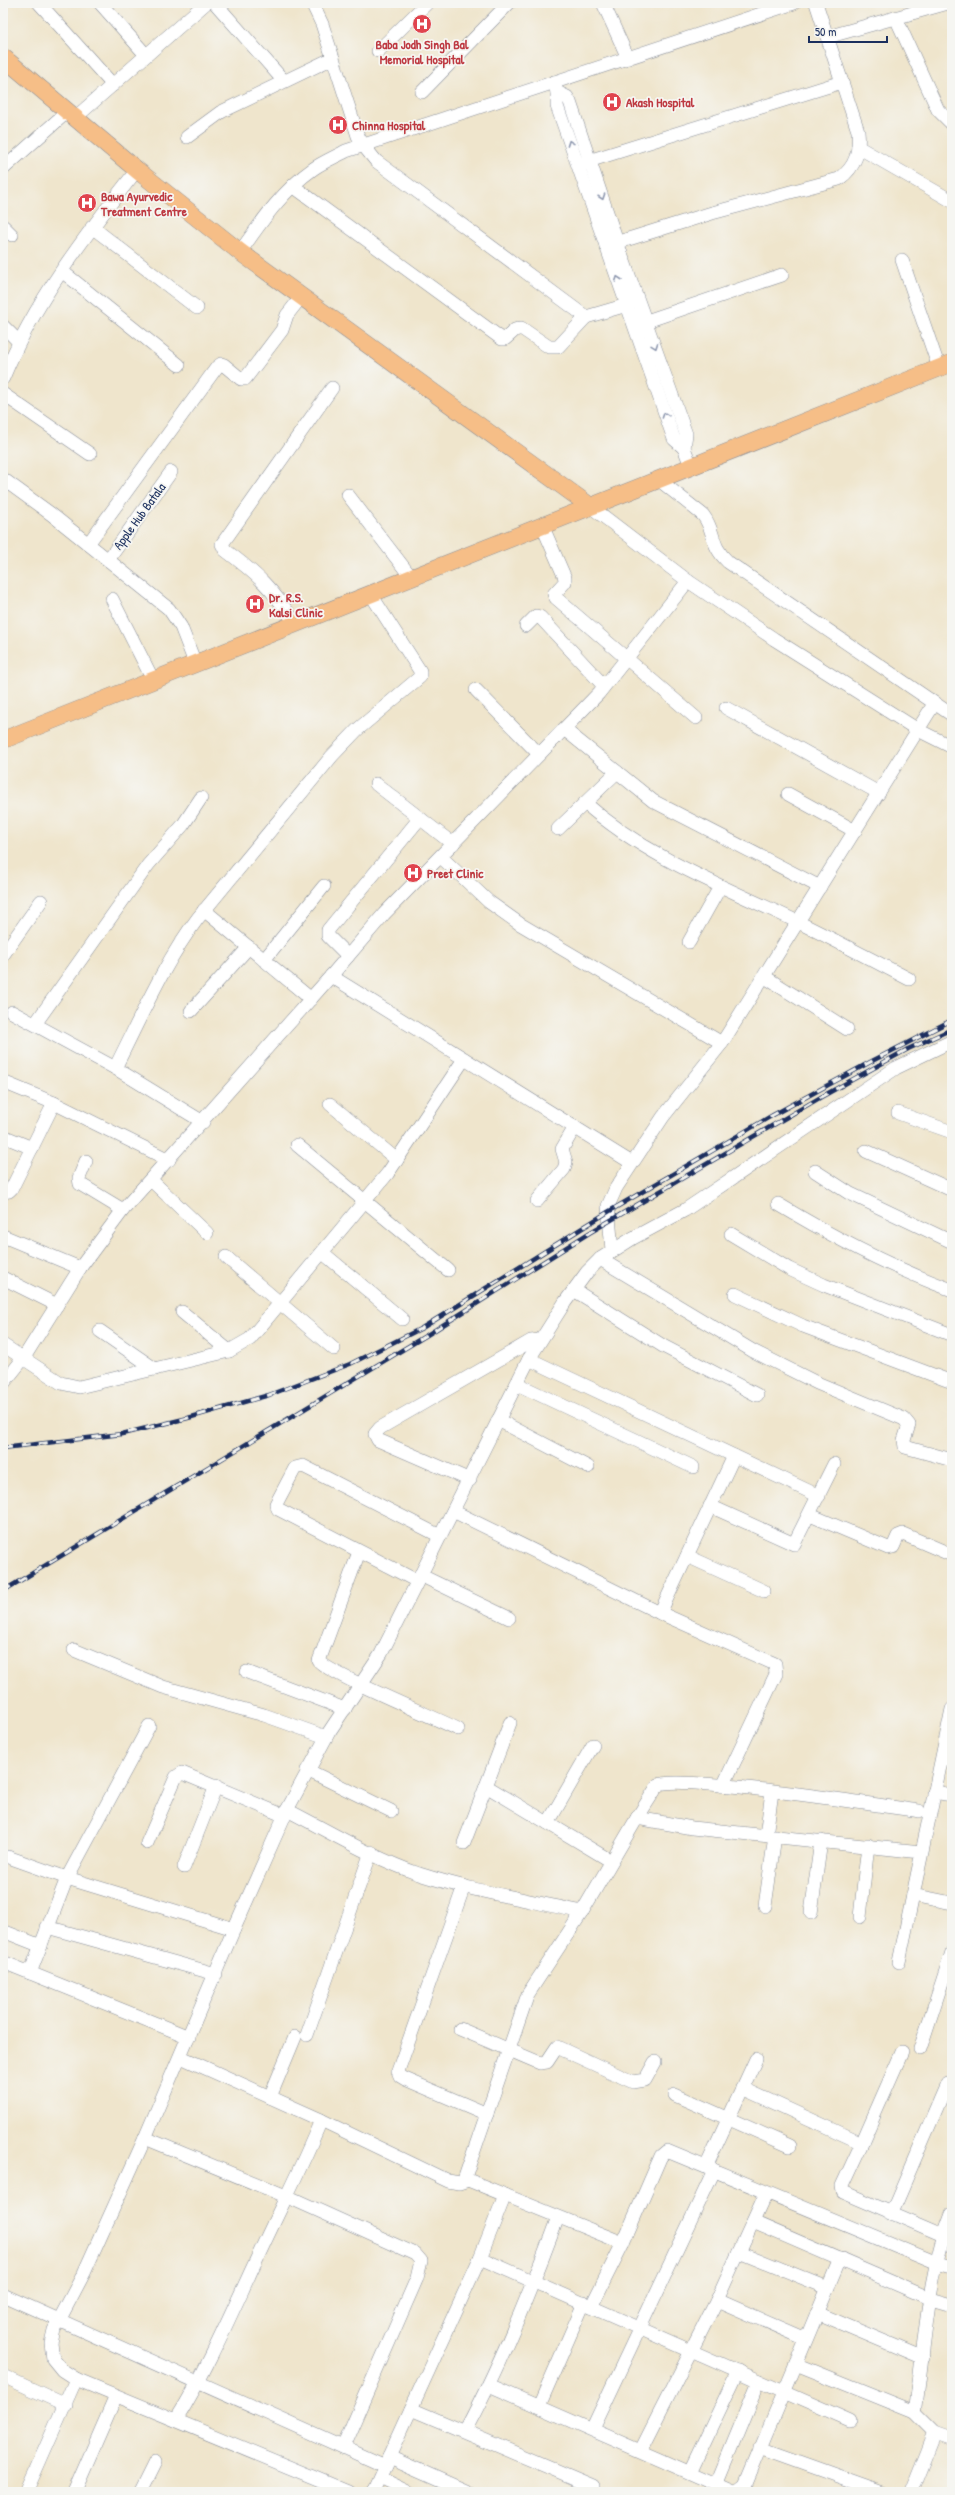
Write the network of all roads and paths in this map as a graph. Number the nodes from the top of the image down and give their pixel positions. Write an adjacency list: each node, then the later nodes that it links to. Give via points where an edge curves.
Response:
1 (39, 3): 21 (street)
2 (100, 3): 15 (street)
3 (206, 3): 15 (street)
4 (215, 3): 19 (street)
5 (427, 3): 14 (street)
6 (509, 3): 23 (street)
7 (603, 3): 18 (street)
8 (794, 3): 18 (street)
9 (816, 3): 13 (street)
10 (948, 3): 12 (street)
11 (317, 5): 17 (street)
12 (896, 18): 13 (street); 25 (street, via 938,110)
13 (827, 37): 20 (street)
14 (378, 51)
15 (146, 55): 21 (street)
16 (3, 57): 24 (main road)
17 (333, 58): 19 (street); 27 (street)
18 (628, 58): 22 (street)
19 (283, 80): 26 (street, via 210,118)
20 (842, 82): 28 (street, via 858,131); 29 (street)
21 (112, 85): 24 (street)
22 (556, 87): 27 (street); 29 (street, via 557,106)
23 (422, 92)
24 (72, 114): 30 (street); 31 (main road)
25 (952, 124)
26 (187, 137)
27 (363, 145): 32 (street, via 313,169); 43 (street, via 383,167)
28 (858, 148): 33 (street); 35 (street, via 853,166 839,179 712,213)
29 (584, 162): 35 (street)
30 (3, 169)
31 (137, 170): 34 (street); 36 (main road)
32 (293, 186): 36 (street, via 272,208); 43 (street, via 502,339 521,328 549,346 558,347)
33 (952, 200)
34 (92, 227): 38 (street); 42 (street)
35 (612, 244): 41 (street, one-way to 35); 44 (street)
36 (240, 252): 40 (main road)
37 (902, 260): 48 (street)
38 (63, 272): 46 (street); 47 (street)
39 (782, 275): 44 (street)
40 (302, 296): 58 (main road); 60 (street, via 287,316 282,330 245,380 224,365 217,367)
41 (627, 305): 43 (street); 44 (street)
42 (198, 308)
43 (586, 317)
44 (640, 323): 53 (street, via 686,434 684,448)
45 (3, 326): 46 (street)
46 (18, 341): 49 (street)
47 (179, 365)
48 (945, 366): 53 (main road)
49 (3, 378)
50 (332, 388): 66 (street, via 222,544 225,550 270,587)
51 (3, 394): 52 (street)
52 (90, 454)
53 (691, 466): 56 (main road)
54 (171, 472): 61 (street, Apple Hub Batala)
55 (3, 479): 60 (street)
56 (658, 479): 58 (main road); 73 (street, via 709,522 714,546 728,562 873,659)
57 (348, 495): 62 (street)
58 (590, 506): 59 (main road); 63 (street)
59 (542, 525): 62 (main road); 68 (street, via 565,578 565,582 554,594 556,598)
60 (88, 544): 61 (street)
61 (108, 560): 69 (street, via 169,609 181,627)
62 (411, 577): 64 (main road)
63 (688, 581): 68 (street); 78 (street)
64 (370, 593): 66 (main road); 97 (street, via 420,671 420,677 357,730 332,756)
65 (112, 599): 70 (street)
66 (295, 623): 69 (main road)
67 (526, 626): 71 (street, via 536,616 540,617)
68 (626, 658): 71 (street); 76 (street)
69 (195, 663): 70 (main road)
70 (153, 680): 79 (main road)
71 (604, 686): 77 (street)
72 (476, 690): 81 (street)
73 (934, 704): 75 (street); 78 (street)
74 (726, 708): 84 (street)
75 (952, 715)
76 (696, 718)
77 (564, 729): 81 (street); 82 (street)
78 (918, 730): 80 (street); 84 (street)
79 (3, 740)
80 (952, 747)
81 (539, 754): 91 (street)
82 (617, 772): 87 (street); 95 (street, via 653,801)
83 (376, 784): 88 (street)
84 (878, 793): 90 (street)
85 (788, 794): 90 (street)
86 (201, 798): 110 (street, via 183,825 148,865)
87 (584, 803): 89 (street); 94 (street, via 628,838)
88 (420, 818): 91 (street); 102 (street, via 328,930 328,936)
89 (558, 829)
90 (855, 831): 95 (street)
91 (453, 844): 92 (street)
92 (441, 857): 102 (street, via 384,914); 113 (street, via 489,902 520,924)
93 (324, 886): 103 (street)
94 (720, 887): 98 (street); 99 (street)
95 (820, 887): 98 (street)
96 (41, 901): 101 (street)
97 (204, 910): 100 (street); 115 (street, via 176,949)
98 (798, 922): 105 (street); 106 (street)
99 (689, 942)
100 (249, 947): 103 (street); 108 (street)
101 (3, 955)
102 (348, 956): 104 (street)
103 (264, 960): 107 (street)
104 (331, 976): 107 (street); 114 (street)
105 (764, 976): 111 (street); 113 (street)
106 (908, 979)
107 (311, 999): 120 (street)
108 (191, 1011)
109 (12, 1012): 110 (street)
110 (35, 1024): 115 (street)
111 (847, 1029)
112 (952, 1041): 143 (street, via 896,1068 685,1210)
113 (722, 1043): 130 (street)
114 (464, 1059): 121 (street); 128 (street)
115 (115, 1068): 120 (street)
116 (3, 1082): 117 (street)
117 (54, 1103): 125 (street); 127 (street)
118 (330, 1104): 128 (street)
119 (898, 1113): 122 (street)
120 (203, 1122): 127 (street)
121 (575, 1127): 130 (street); 136 (street, via 562,1150 566,1162 564,1169)
122 (952, 1132)
123 (3, 1136): 125 (street)
124 (297, 1145): 135 (street)
125 (32, 1148): 134 (street, via 12,1188)
126 (866, 1152): 133 (street)
127 (169, 1160): 132 (street)
128 (397, 1160): 135 (street)
129 (86, 1161): 138 (street, via 79,1178 80,1184)
130 (632, 1163): 143 (street, via 608,1206)
131 (815, 1171): 142 (street, via 856,1196)
132 (151, 1180): 138 (street); 139 (street)
133 (952, 1190)
134 (3, 1192)
135 (366, 1200): 144 (street); 148 (street)
136 (538, 1201)
137 (778, 1204): 151 (street, via 860,1249)
138 (123, 1210): 147 (street)
139 (207, 1232)
140 (732, 1234): 158 (street, via 789,1269 824,1286)
141 (3, 1236): 147 (street)
142 (952, 1242)
143 (612, 1250): 146 (street)
144 (323, 1254): 153 (street); 156 (street)
145 (226, 1257): 153 (street)
146 (600, 1259): 150 (street); 172 (street, via 753,1351 817,1383 904,1419 909,1425 904,1440 905,1447)
147 (80, 1268): 154 (street)
148 (448, 1270)
149 (3, 1278): 154 (street)
150 (574, 1290): 159 (street); 169 (street, via 663,1346)
151 (952, 1290)
152 (735, 1294): 166 (street, via 803,1326)
153 (281, 1303): 161 (street); 162 (street, via 250,1339)
154 (56, 1305): 163 (street)
155 (182, 1312): 162 (street)
156 (402, 1319)
157 (100, 1330): 165 (street)
158 (952, 1335)
159 (540, 1340): 164 (street); 176 (street, via 531,1341 380,1428 375,1434 378,1440)
160 (3, 1345): 163 (street)
161 (334, 1349)
162 (229, 1351): 165 (street)
163 (23, 1359): 165 (street, via 70,1386 86,1385); 167 (street)
164 (529, 1359): 168 (street); 171 (street)
165 (155, 1369)
166 (952, 1382)
167 (3, 1384)
168 (517, 1384): 170 (street); 175 (street)
169 (757, 1394)
170 (498, 1420): 174 (street); 176 (street)
171 (734, 1456): 177 (street); 178 (street)
172 (952, 1460)
173 (834, 1464): 177 (street)
174 (588, 1467)
175 (693, 1467)
176 (470, 1480): 179 (street)
177 (819, 1496): 180 (street)
178 (710, 1506): 180 (street, via 794,1544); 184 (street)
179 (453, 1511): 181 (street); 187 (street)
180 (810, 1515): 183 (street, via 888,1548 893,1547 898,1536 903,1534)
181 (440, 1536): 182 (street, via 303,1466 297,1466 276,1504 278,1509); 185 (street)
182 (359, 1552): 185 (street); 191 (street, via 319,1661)
183 (952, 1555)
184 (687, 1556): 186 (street); 187 (street)
185 (418, 1578): 188 (street); 191 (street, via 396,1627)
186 (764, 1590)
187 (660, 1613): 202 (street, via 775,1664 776,1674)
188 (509, 1618)
189 (74, 1650): 197 (street, via 163,1687 264,1715)
190 (247, 1672): 192 (street)
191 (362, 1684): 192 (street); 196 (street)
192 (345, 1709): 197 (street)
193 (952, 1709): 204 (street)
194 (510, 1724): 201 (street)
195 (150, 1726): 221 (street)
196 (458, 1729)
197 (326, 1737): 199 (street)
198 (593, 1745): 210 (street)
199 (307, 1770): 206 (street); 208 (street)
200 (216, 1786): 208 (street); 213 (street, via 186,1773 179,1774); 220 (street)
201 (486, 1786): 210 (street); 214 (street)
202 (723, 1786): 203 (street); 209 (street, via 662,1782 654,1789)
203 (772, 1792): 207 (street); 211 (street)
204 (934, 1792): 205 (street); 217 (street)
205 (952, 1795)
206 (391, 1811)
207 (919, 1811)
208 (286, 1813): 216 (street); 230 (street)
209 (637, 1818): 211 (street, via 692,1828); 219 (street)
210 (548, 1823): 219 (street)
211 (770, 1836): 212 (street); 225 (street)
212 (821, 1841): 215 (street); 227 (street)
213 (147, 1843)
214 (464, 1843)
215 (868, 1846): 217 (street); 228 (street)
216 (371, 1852): 222 (street, via 418,1873); 249 (street, via 301,2036)
217 (921, 1852): 223 (street)
218 (8, 1857): 221 (street)
219 (611, 1861): 226 (street)
220 (184, 1867)
221 (67, 1878): 229 (street); 230 (street)
222 (464, 1886): 226 (street); 250 (street, via 398,2071 400,2076 406,2079)
223 (913, 1895): 224 (street); 235 (street)
224 (952, 1903)
225 (765, 1906)
226 (582, 1912): 241 (street, via 528,1994)
227 (811, 1913)
228 (860, 1917)
229 (48, 1927): 232 (street); 237 (street)
230 (234, 1929): 237 (street)
231 (3, 1931): 232 (street)
232 (40, 1946): 236 (street)
233 (952, 1952): 240 (street)
234 (3, 1962): 236 (street)
235 (899, 1962)
236 (30, 1973): 239 (street)
237 (216, 1974): 239 (street)
238 (460, 2029): 241 (street)
239 (189, 2037): 243 (street)
240 (920, 2049)
241 (509, 2050): 245 (street, via 544,2063 556,2047 633,2082 640,2082 650,2075); 250 (street)
242 (902, 2052): 254 (street)
243 (181, 2057): 249 (street); 253 (street)
244 (756, 2058): 247 (street)
245 (655, 2062)
246 (947, 2084): 262 (street)
247 (742, 2088): 251 (street); 254 (street)
248 (675, 2095): 251 (street)
249 (270, 2097): 252 (street)
250 (487, 2114): 257 (street)
251 (728, 2118): 255 (street); 256 (street)
252 (321, 2120): 257 (street, via 448,2181 459,2183); 260 (street, via 306,2159)
253 (145, 2138): 260 (street); 280 (street, via 84,2273)
254 (862, 2143): 262 (street, via 842,2186 843,2192)
255 (790, 2146)
256 (710, 2169): 258 (street); 266 (street, via 672,2151 663,2152); 281 (street)
257 (464, 2180): 259 (street)
258 (766, 2193): 264 (street); 270 (street)
259 (505, 2195): 263 (street); 268 (street)
260 (286, 2196): 290 (street); 304 (street, via 415,2254 421,2260 417,2278)
261 (952, 2213): 265 (street)
262 (891, 2214): 265 (street)
263 (558, 2217): 266 (street); 272 (street)
264 (752, 2222): 267 (street); 269 (street)
265 (943, 2235): 270 (street)
266 (623, 2243): 277 (street)
267 (739, 2252): 273 (street); 276 (street)
268 (480, 2258): 272 (street); 296 (street)
269 (840, 2260): 273 (street); 275 (street)
270 (936, 2263): 271 (street); 275 (street)
271 (952, 2267)
272 (534, 2281): 277 (street); 291 (street)
273 (828, 2288): 279 (street)
274 (3, 2295): 280 (street)
275 (931, 2299): 278 (street); 284 (street)
276 (717, 2300): 282 (street); 283 (street)
277 (587, 2305): 281 (street); 295 (street)
278 (952, 2305)
279 (817, 2313): 282 (street); 284 (street)
280 (59, 2321): 288 (street, via 51,2343 53,2358 62,2370); 290 (street)
281 (640, 2327): 283 (street); 300 (street)
282 (806, 2340): 285 (street)
283 (691, 2351): 286 (street); 306 (street)
284 (923, 2358): 297 (street)
285 (796, 2364): 292 (street); 297 (street)
286 (738, 2371): 289 (street); 309 (street)
287 (3, 2376): 294 (street)
288 (76, 2379): 293 (street); 294 (street)
289 (759, 2381): 292 (street); 311 (street)
290 (200, 2382): 298 (street); 304 (street)
291 (490, 2385): 295 (street); 301 (street)
292 (785, 2392): 299 (street); 305 (street)
293 (116, 2396): 298 (street); 314 (street)
294 (66, 2405): 313 (street)
295 (539, 2406): 300 (street)
296 (410, 2409): 301 (street); 307 (street)
297 (915, 2412): 302 (street)
298 (176, 2420): 316 (street)
299 (850, 2420)
300 (592, 2429): 306 (street)
301 (465, 2431): 312 (street)
302 (935, 2432): 303 (street); 322 (street)
303 (952, 2438)
304 (342, 2447): 307 (street)
305 (760, 2448): 320 (street, via 745,2486); 321 (street)
306 (641, 2450): 309 (street)
307 (387, 2461): 310 (street); 319 (street)
308 (155, 2462): 315 (street)
309 (690, 2472): 311 (street)
310 (380, 2478): 317 (street); 318 (street)
311 (716, 2485): 320 (street)
312 (593, 2486)
313 (26, 2492)
314 (74, 2492)
315 (140, 2492)
316 (349, 2492)
317 (373, 2492)
318 (409, 2492)
319 (468, 2492)
320 (736, 2492)
321 (883, 2492)
322 (911, 2492)

